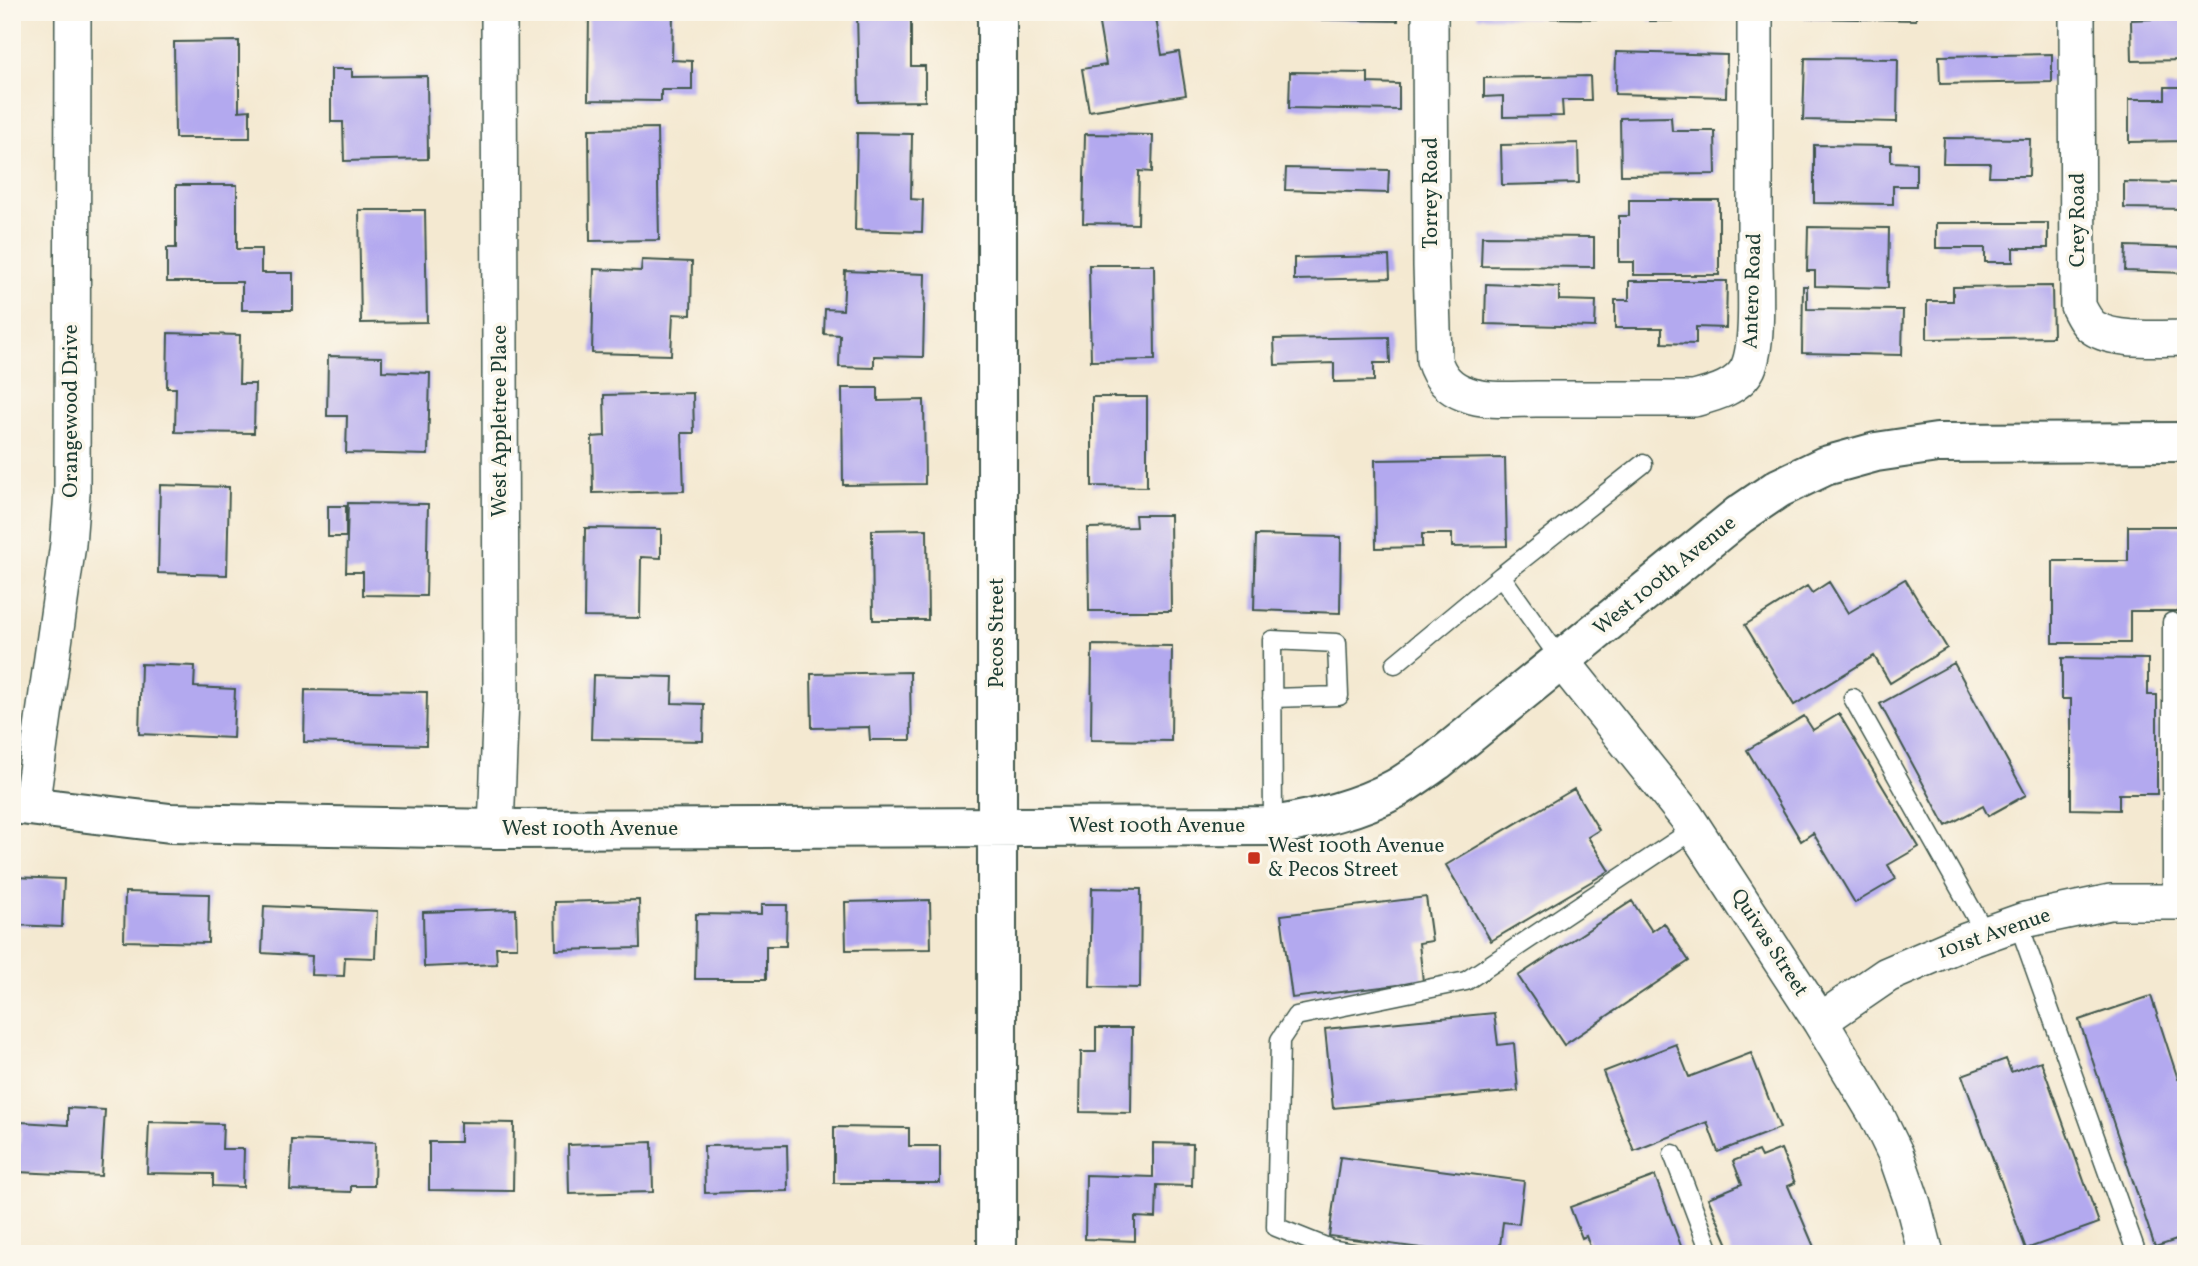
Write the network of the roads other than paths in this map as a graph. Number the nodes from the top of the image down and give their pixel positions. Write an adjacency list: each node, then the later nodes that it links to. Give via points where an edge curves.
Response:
1 (73, 12): 17 (street, Orangewood Drive, via 72,493 68,544)
2 (499, 12): 20 (street, West Appletree Place, via 501,698)
3 (997, 12): 19 (street, Pecos Street)
4 (1430, 12): 8 (street, Torrey Road, via 1431,266)
5 (1755, 12): 8 (street, Antero Road, via 1755,300 1753,355 1747,371 1734,384 1694,399 1477,397 1453,388)
6 (2077, 12): 7 (street, Crey Road, via 2078,306 2093,328 2107,334)
7 (2186, 338)
8 (1438, 374)
9 (2186, 442): 13 (street, West 100th Avenue, via 1937,443 1825,466 1779,488 1739,516)
10 (1643, 464): 11 (lane)
11 (1501, 576): 13 (lane); 14 (lane)
12 (2172, 622): 22 (lane)
13 (1561, 660): 18 (street, West 100th Avenue, via 1437,761 1395,789 1313,820); 21 (street, Quivas Street)
14 (1395, 664)
15 (1272, 698): 15 (lane, via 1272,640 1337,643 1339,696); 18 (lane)
16 (1853, 698): 24 (lane)
17 (22, 806): 20 (street, West 100th Avenue, via 170,822)
18 (1273, 826): 19 (street, West 100th Avenue)
19 (996, 827): 20 (street, West 100th Avenue); 27 (street, Pecos Street)
20 (496, 829)
21 (1694, 829): 25 (street, Quivas Street); 28 (lane, via 1466,981 1296,1016 1280,1040 1276,1227 1331,1249)
22 (2179, 901): 23 (street, 101st Avenue, via 2110,902)
23 (2018, 922): 24 (street, 101st Avenue); 31 (lane)
24 (1986, 935): 25 (street, 101st Avenue, via 1887,975)
25 (1820, 1021): 30 (street, Quivas Street, via 1896,1156)
26 (1673, 1154): 29 (lane)
27 (997, 1254)
28 (1359, 1254)
29 (1711, 1254)
30 (1926, 1254)
31 (2137, 1254)

